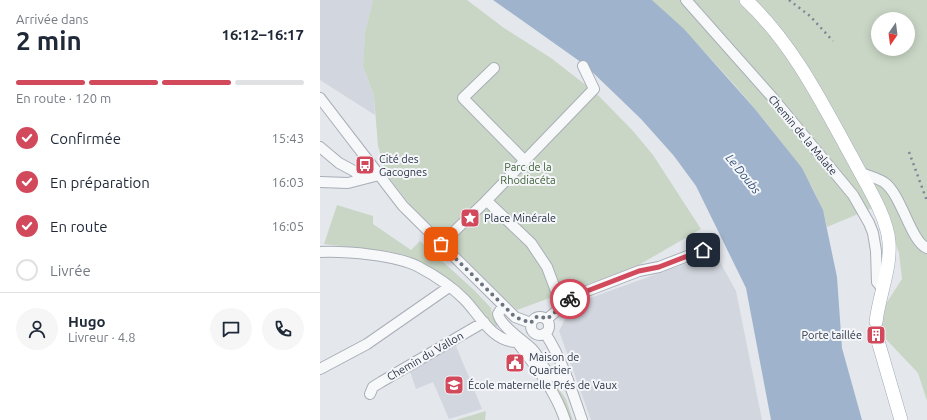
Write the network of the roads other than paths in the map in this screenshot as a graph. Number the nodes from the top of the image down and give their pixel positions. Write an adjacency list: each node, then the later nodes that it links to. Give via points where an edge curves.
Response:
1 (686, 0): 18 (street, Chemin de la Malate, via 772,96 869,223 876,251 877,282)
2 (746, 0): 8 (main road, via 777,34 802,68)
3 (583, 66): 7 (street, via 594,89)
4 (494, 68): 7 (street, via 463,98)
5 (320, 98): 9 (street)
6 (320, 147): 10 (street)
7 (524, 161): 12 (street)
8 (860, 172): 14 (street, via 886,184 905,212 919,243); 18 (main road, via 887,228 889,250)
9 (379, 175): 10 (street); 13 (street, via 403,206)
10 (363, 179): 11 (street, via 348,183)
11 (320, 182)
12 (487, 201): 13 (street); 20 (street, via 531,243 547,267)
13 (441, 244): 19 (street)
14 (927, 248)
15 (703, 250): 20 (street, via 574,296)
16 (320, 252): 17 (street, via 363,254 403,261 419,267)
17 (449, 287): 22 (street, via 463,298); 28 (street, via 367,344)
18 (883, 289): 23 (main road)
19 (503, 306): 24 (street, via 515,317); 26 (street, via 498,316)
20 (562, 307): 21 (street)
21 (547, 319): 24 (street, via 539,316); 25 (street, via 549,328)
22 (484, 322): 26 (street, via 498,336); 30 (street, Chemin du Vallon, via 373,387)
23 (876, 322)
24 (531, 323): 25 (street, via 531,329 536,334)
25 (545, 334): 29 (street)
26 (518, 341): 29 (street, via 532,349 550,374); 31 (street, via 550,386)
27 (878, 341): 33 (main road)
28 (320, 369)
29 (568, 380): 32 (street)
30 (370, 394)
31 (565, 420)
32 (582, 420)
33 (901, 420)

